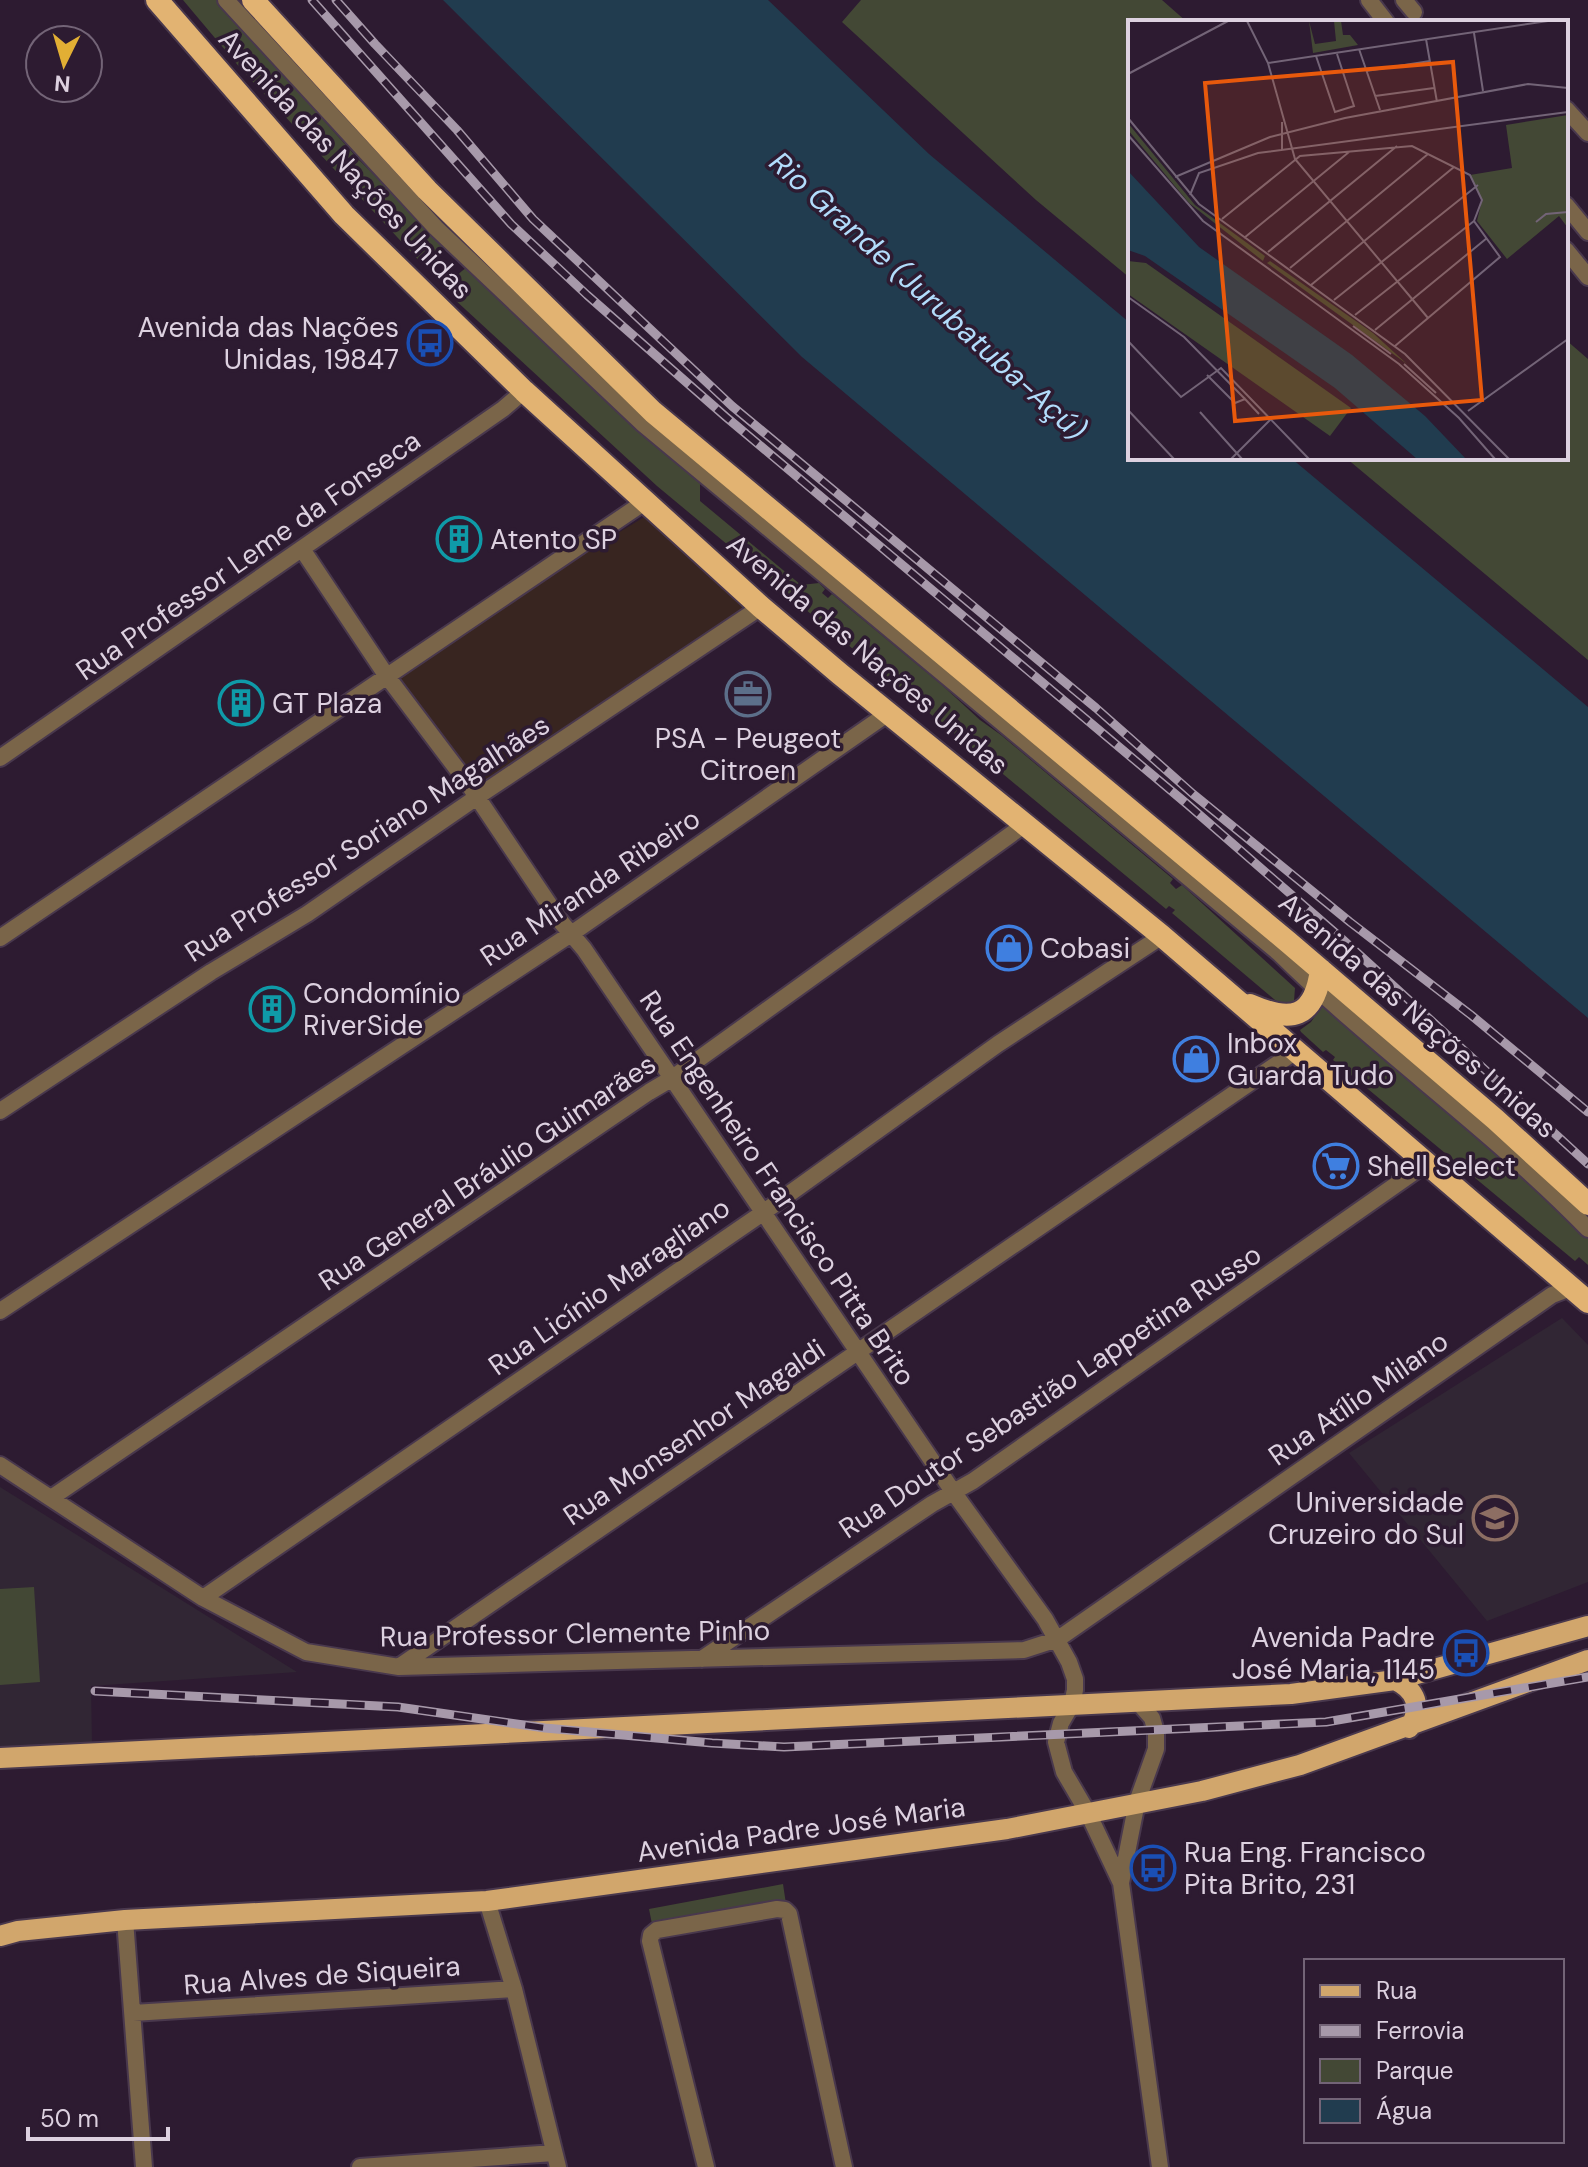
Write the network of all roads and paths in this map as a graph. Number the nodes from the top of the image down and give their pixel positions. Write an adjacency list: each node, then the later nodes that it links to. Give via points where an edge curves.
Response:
1 (157, 0): 12 (highway, Avenida das Nações Unidas, via 344,215)
2 (226, 0): 24 (street, via 436,228 642,423 1279,953)
3 (253, 0): 24 (highway, Avenida das Nações Unidas, via 427,190 653,412)
4 (1369, 0): 5 (street)
5 (1384, 20)
6 (1568, 111): 7 (street)
7 (1588, 133)
8 (1568, 207): 9 (street)
9 (1588, 232)
10 (1568, 252): 11 (street)
11 (1588, 277)
12 (524, 391): 13 (highway, Avenida das Nações Unidas); 14 (street, Rua Professor Leme da Fonseca)
13 (646, 501): 15 (highway, Avenida das Nações Unidas); 16 (street)
14 (302, 549): 16 (street, Rua Engenheiro Francisco Pitta Brito); 18 (street, Rua Professor Leme da Fonseca)
15 (761, 607): 17 (highway, Avenida das Nações Unidas); 19 (street, Rua Professor Soriano Magalhães)
16 (386, 675): 19 (street, Rua Engenheiro Francisco Pitta Brito); 23 (street)
17 (887, 714): 20 (highway, Avenida das Nações Unidas); 21 (street, Rua Miranda Ribeiro)
18 (0, 758)
19 (477, 797): 21 (street, Rua Engenheiro Francisco Pitta Brito); 28 (street, Rua Professor Soriano Magalhães, via 307,914)
20 (1024, 825): 22 (highway, Avenida das Nações Unidas); 27 (street, Rua General Bráulio Guimarães)
21 (571, 934): 27 (street, Rua Engenheiro Francisco Pitta Brito); 34 (street, Rua Miranda Ribeiro)
22 (1162, 936): 25 (highway, Avenida das Nações Unidas); 31 (street, Rua Licínio Maragliano, via 998,1044)
23 (0, 938)
24 (1320, 981): 25 (highway, via 1309,1005 1293,1015 1273,1015); 30 (highway, Avenida das Nações Unidas, via 1495,1119); 32 (street)
25 (1237, 999): 26 (highway, Avenida das Nações Unidas)
26 (1296, 1051): 29 (highway, Avenida das Nações Unidas); 35 (street, Rua Monsenhor Magaldi)
27 (671, 1079): 31 (street, Rua Engenheiro Francisco Pitta Brito); 38 (street, Rua General Bráulio Guimarães)
28 (0, 1111)
29 (1427, 1163): 33 (highway, Avenida das Nações Unidas); 37 (street, Rua Doutor Sebastião Lappetina Russo)
30 (1588, 1204)
31 (764, 1212): 35 (street, Rua Engenheiro Francisco Pitta Brito); 39 (street, Rua Licínio Maragliano)
32 (1588, 1229)
33 (1580, 1294): 41 (street, Rua Atílio Milano, via 1552,1295)
34 (0, 1311)
35 (858, 1352): 37 (street, Rua Engenheiro Francisco Pitta Brito); 44 (street, Rua Monsenhor Magaldi)
36 (0, 1465): 38 (street, Rua Professor Clemente Pinho)
37 (954, 1493): 41 (street, Rua Engenheiro Francisco Pitta Brito); 42 (street, Rua Doutor Sebastião Lappetina Russo)
38 (51, 1498): 39 (street, Rua Professor Clemente Pinho)
39 (203, 1598): 44 (street, Rua Professor Clemente Pinho, via 306,1652)
40 (1588, 1626): 45 (main road)
41 (1058, 1639): 42 (street, Rua Professor Clemente Pinho, via 1024,1650); 47 (street, Rua Engenheiro Francisco Pitta Brito, via 1075,1679)
42 (701, 1660): 44 (street, Rua Professor Clemente Pinho)
43 (1588, 1660): 48 (main road, Avenida Padre José Maria)
44 (399, 1667)
45 (1395, 1680): 46 (main road, via 1291,1694); 48 (main road, via 1417,1700)
46 (1137, 1701): 47 (main road); 50 (street, Rua Engenheiro Francisco Pitta Brito, via 1152,1718 1156,1749)
47 (1072, 1704): 49 (main road); 51 (street, Rua Engenheiro Francisco Pitta Brito, via 1056,1742 1064,1772)
48 (1409, 1728): 50 (main road, Avenida Padre José Maria, via 1300,1765)
49 (0, 1758)
50 (1137, 1802): 51 (main road, Avenida Padre José Maria); 52 (street, Rua Engenheiro Francisco Pitta Brito)
51 (1088, 1813): 52 (street, Rua Engenheiro Francisco Pitta Brito); 53 (main road, Avenida Padre José Maria, via 846,1853)
52 (1121, 1883): 63 (street, Rua Engenheiro Francisco Pitta Brito)
53 (487, 1901): 54 (main road, Avenida Padre José Maria); 56 (street)
54 (125, 1920): 55 (main road, Avenida Padre José Maria); 57 (street)
55 (0, 1936)
56 (514, 1989): 57 (street, Rua Alves de Siqueira); 58 (street)
57 (133, 2013): 59 (street)
58 (556, 2160): 60 (street)
59 (144, 2167)
60 (360, 2167)
61 (706, 2167): 62 (street, via 651,1935 777,1909 789,1914)
62 (844, 2167)
63 (1160, 2167)

